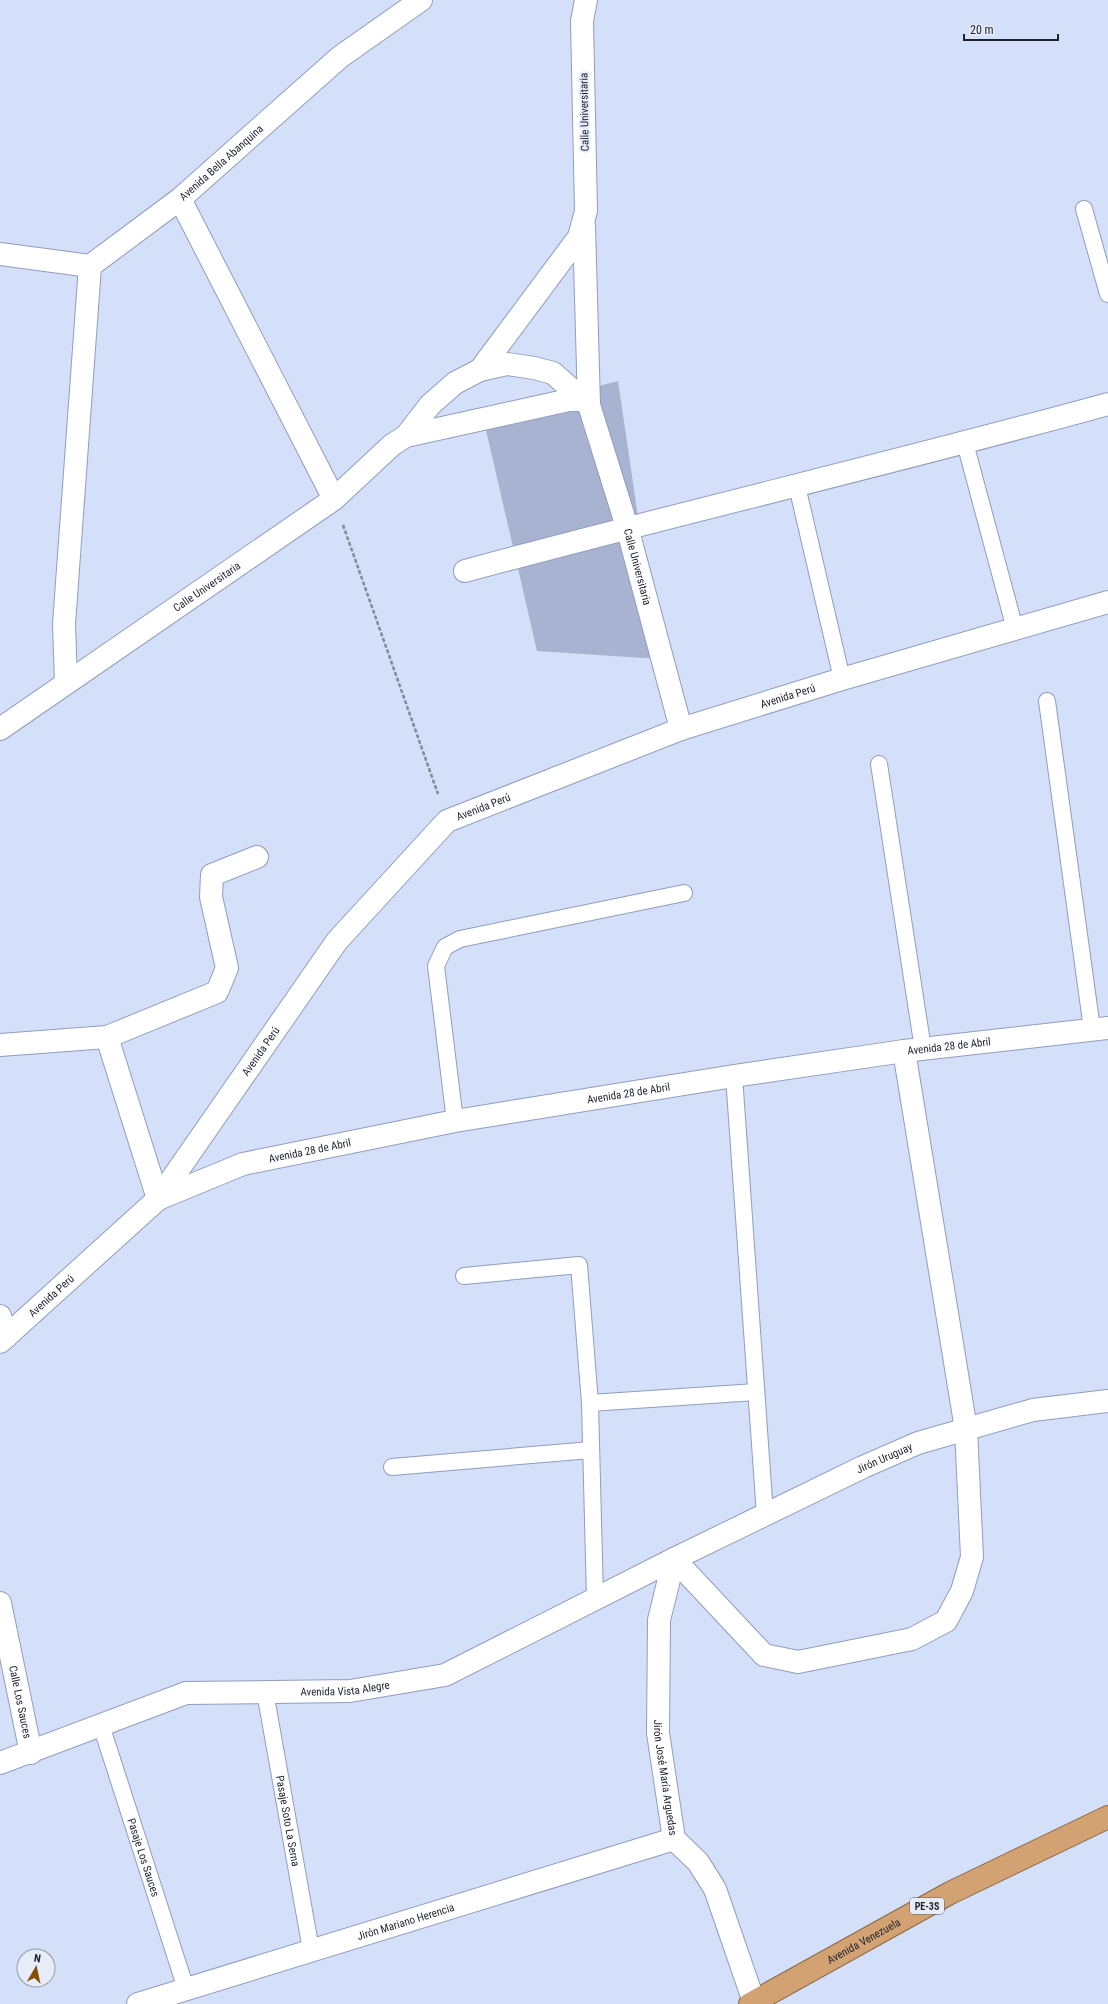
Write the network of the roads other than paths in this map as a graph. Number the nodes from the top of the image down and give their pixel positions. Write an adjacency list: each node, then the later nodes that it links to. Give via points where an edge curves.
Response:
1 (421, 0): 3 (street, Avenida Bella Abanquina, via 340,57)
2 (586, 0): 5 (street, Calle Universitaria, via 582,21 586,212)
3 (180, 199): 7 (street, Avenida Bella Abanquina); 15 (street)
4 (1084, 209): 8 (lane)
5 (584, 225): 9 (street, Calle Universitaria, via 578,237); 11 (street, Calle Universitaria)
6 (0, 254): 7 (street)
7 (90, 266): 21 (street, via 64,624)
8 (1108, 294)
9 (480, 370): 11 (street, Calle Universitaria, via 507,364 553,373); 12 (street, Calle Universitaria, via 450,387 430,405)
10 (1108, 404): 13 (street)
11 (590, 405): 12 (street, Calle Universitaria, via 582,400 569,400); 16 (street, Calle Universitaria)
12 (406, 436): 15 (street, Calle Universitaria, via 392,444)
13 (965, 443): 14 (street); 19 (lane)
14 (797, 486): 16 (street); 20 (lane)
15 (334, 499): 21 (street, Calle Universitaria)
16 (627, 527): 17 (street); 24 (street, Calle Universitaria)
17 (465, 571)
18 (1108, 602): 19 (street, Avenida Perú)
19 (1015, 629): 20 (street, Avenida Perú)
20 (842, 679): 24 (street, Avenida Perú)
21 (66, 682): 23 (street, Calle Universitaria)
22 (1047, 701): 28 (lane)
23 (0, 729)
24 (681, 729): 34 (street, Avenida Perú, via 448,821 337,941)
25 (880, 764): 31 (lane)
26 (257, 857): 29 (street, via 212,875 211,897 227,968 217,992)
27 (684, 893): 33 (lane, via 460,939 445,947 436,966)
28 (1100, 1029): 31 (street, Avenida 28 de Abril)
29 (108, 1037): 30 (street); 34 (street)
30 (0, 1045)
31 (914, 1050): 32 (street, Avenida 28 de Abril); 41 (street)
32 (734, 1076): 33 (street, Avenida 28 de Abril); 38 (lane)
33 (454, 1121): 34 (street, Avenida 28 de Abril, via 243,1164)
34 (158, 1199): 37 (street, Avenida Perú)
35 (464, 1276): 40 (lane, via 579,1265)
36 (0, 1316): 37 (street)
37 (3, 1340)
38 (756, 1392): 40 (lane); 44 (lane)
39 (1108, 1401): 41 (street, Jirón Uruguay, via 1032,1410)
40 (590, 1403): 42 (lane)
41 (966, 1429): 44 (street, Jirón Uruguay, via 918,1443); 45 (street, via 972,1557 962,1591 946,1621 912,1639 798,1662 764,1655)
42 (591, 1450): 43 (lane); 46 (lane)
43 (392, 1467)
44 (765, 1515): 45 (street, Jirón Uruguay)
45 (674, 1558): 46 (street, Avenida Vista Alegre); 53 (street, Jirón José María Arguedas, via 659,1620 658,1733)
46 (595, 1598): 48 (street, Avenida Vista Alegre, via 445,1675 350,1691)
47 (0, 1603): 50 (street, Calle Los Sauces)
48 (265, 1692): 49 (street, Avenida Vista Alegre, via 186,1693); 54 (lane, Pasaje Soto La Serna)
49 (101, 1725): 50 (street, Avenida Vista Alegre); 55 (lane, Pasaje Los Sauces)
50 (31, 1752): 51 (street, Avenida Vista Alegre)
51 (0, 1763)
52 (1108, 1818): 56 (highway, Avenida Venezuela / PE-3S, via 950,1893)
53 (674, 1838): 54 (street, Jirón Mariano Herencia); 56 (street, Jirón José María Arguedas, via 698,1862 715,1889)
54 (311, 1950): 55 (street, Jirón Mariano Herencia)
55 (186, 1989): 57 (street, Jirón Mariano Herencia)
56 (752, 2003)
57 (138, 2004)

